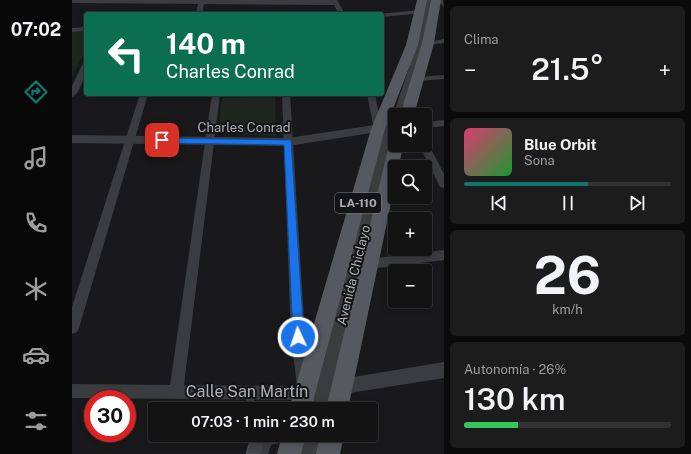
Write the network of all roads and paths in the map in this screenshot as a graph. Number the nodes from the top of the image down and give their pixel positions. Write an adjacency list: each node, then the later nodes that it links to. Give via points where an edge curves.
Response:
1 (436, 0): 15 (main road)
2 (440, 0): 8 (street)
3 (72, 1): 4 (street)
4 (202, 1): 5 (street); 9 (street)
5 (254, 1): 6 (street)
6 (335, 2): 10 (street)
7 (424, 4): 11 (street); 24 (main road, Avenida Chiclayo / LA-110); 25 (street, Avenida Chiclayo, via 414,68)
8 (444, 5)
9 (199, 12)
10 (341, 12)
11 (384, 14)
12 (72, 30): 13 (street)
13 (84, 30)
14 (444, 41): 15 (street)
15 (428, 43): 18 (main road)
16 (84, 70): 19 (street)
17 (444, 77): 18 (street)
18 (418, 78): 26 (main road)
19 (72, 94)
20 (143, 96): 34 (street)
21 (216, 96): 35 (street)
22 (286, 96): 36 (street)
23 (372, 96): 27 (street)
24 (394, 108)
25 (396, 108)
26 (409, 108)
27 (388, 119)
28 (388, 122): 36 (street, Charles Conrad)
29 (444, 123): 30 (street)
30 (432, 124)
31 (388, 128): 48 (main road, Avenida Chiclayo / LA-110)
32 (388, 131): 44 (street, Avenida Chiclayo)
33 (72, 139): 34 (street, Charles Conrad)
34 (130, 140): 35 (street, Charles Conrad); 42 (street)
35 (210, 141): 36 (street, Charles Conrad); 46 (street)
36 (288, 142): 48 (street)
37 (394, 152): 41 (main road, Avenida Chiclayo / LA-110)
38 (428, 152): 39 (street)
39 (443, 181)
40 (444, 255): 41 (street)
41 (369, 264): 44 (main road, Avenida Chiclayo / LA-110)
42 (72, 328)
43 (444, 370): 44 (street, Calle San Martín)
44 (333, 387): 48 (street, Calle San Martín); 50 (street, Avenida Chiclayo); 51 (main road, Avenida Chiclayo / LA-110)
45 (72, 391): 46 (street, Calle San Martín)
46 (176, 392): 47 (street, Calle San Martín)
47 (248, 393): 48 (street, Calle San Martín); 49 (lane)
48 (302, 401)
49 (250, 402)
50 (324, 402)
51 (336, 402)
52 (268, 442): 55 (lane)
53 (299, 442): 56 (street)
54 (331, 442): 57 (main road)
55 (264, 454)
56 (308, 454)
57 (328, 454)

